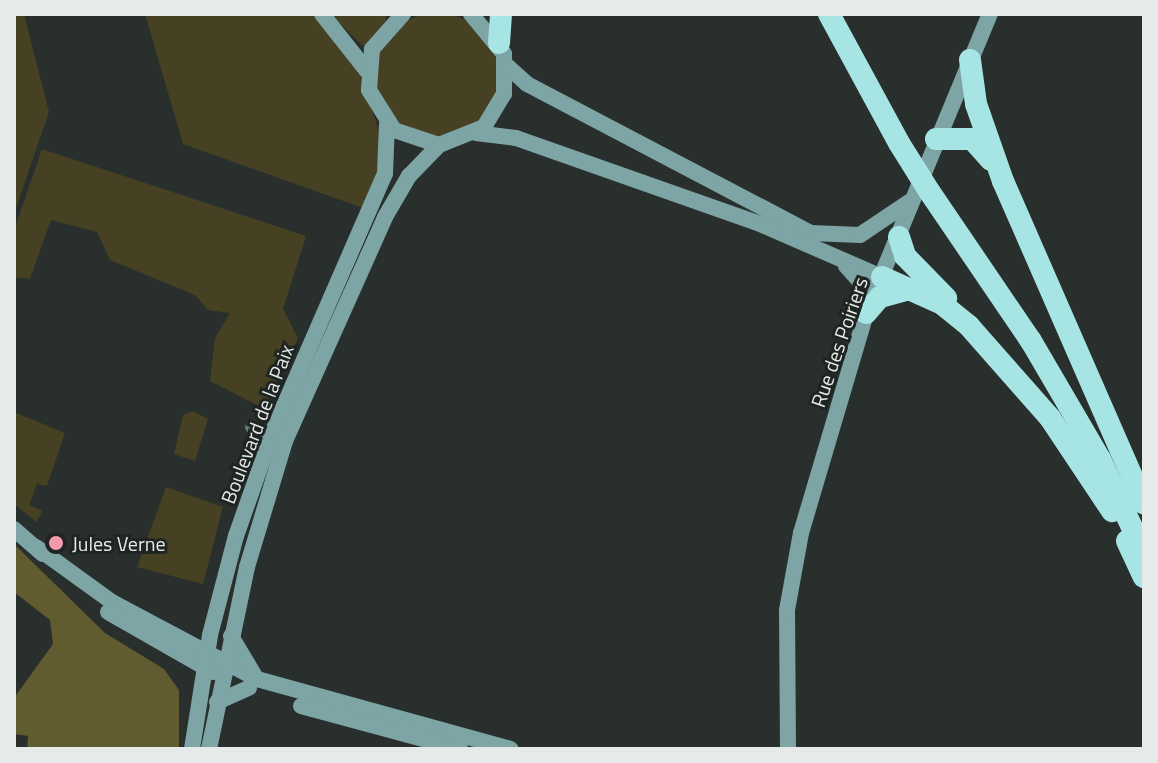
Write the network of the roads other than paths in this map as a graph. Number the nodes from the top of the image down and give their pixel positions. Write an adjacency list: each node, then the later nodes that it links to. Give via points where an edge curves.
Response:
1 (322, 14): 11 (main road)
2 (403, 14): 11 (main road, via 377,40)
3 (471, 14): 8 (main road)
4 (501, 14): 8 (highway)
5 (829, 14): 15 (highway)
6 (845, 14): 15 (highway)
7 (990, 14): 9 (main road, Rue des Poiriers)
8 (499, 43): 10 (main road)
9 (970, 60): 14 (main road, Rue des Poiriers); 17 (highway, via 976,104)
10 (506, 65): 13 (main road, via 501,104); 18 (main road, via 551,97 811,233 860,235)
11 (367, 71): 12 (main road, via 372,99)
12 (387, 124): 16 (main road, via 411,140); 26 (main road, Boulevard de la Paix, via 388,162 376,198)
13 (476, 133): 16 (main road); 20 (main road, via 516,138)
14 (936, 139): 17 (highway, via 972,139); 18 (main road, Rue des Poiriers)
15 (905, 140): 18 (highway, bridge)
16 (439, 145): 33 (main road, via 409,176 385,217 294,419)
17 (1003, 181): 27 (highway)
18 (926, 191): 19 (main road, Rue des Poiriers); 28 (highway, via 1066,370); 30 (highway, via 1031,341 1100,459)
19 (899, 237): 21 (main road, Rue des Poiriers); 24 (highway, via 905,256)
20 (832, 255): 21 (main road); 23 (main road, via 860,279)
21 (882, 277): 22 (highway); 23 (main road, Rue des Poiriers)
22 (910, 289): 23 (highway, via 880,297); 24 (highway)
23 (866, 313): 38 (main road, Rue des Poiriers, via 793,569)
24 (969, 326): 31 (highway, via 1050,418 1114,513)
25 (251, 427): 26 (street)
26 (272, 434): 32 (main road, Boulevard de la Paix)
27 (1144, 504)
28 (1144, 520)
29 (14, 529): 34 (main road, via 101,608)
30 (1144, 553)
31 (1144, 577)
32 (215, 615): 34 (main road); 35 (main road, Boulevard de la Paix)
33 (231, 636): 35 (main road); 36 (main road)
34 (168, 641): 35 (main road); 37 (main road)
35 (215, 666): 36 (main road); 37 (main road, Boulevard de la Paix); 39 (main road, Boulevard de la Paix); 40 (main road)
36 (253, 683): 39 (main road); 43 (main road); 44 (main road)
37 (199, 697): 41 (main road, Boulevard de la Paix)
38 (786, 698): 45 (main road); 46 (main road)
39 (217, 702): 40 (main road, Boulevard de la Paix)
40 (213, 721): 42 (main road, Boulevard de la Paix)
41 (192, 749)
42 (209, 749)
43 (460, 749)
44 (511, 749)
45 (782, 749)
46 (788, 749)

